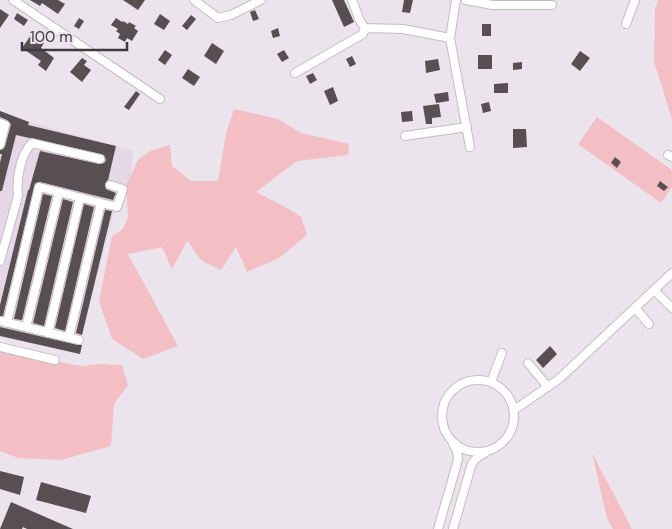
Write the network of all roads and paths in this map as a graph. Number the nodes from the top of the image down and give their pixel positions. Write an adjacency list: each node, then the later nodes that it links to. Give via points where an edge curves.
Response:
1 (13, 0): 13 (street)
2 (194, 0): 3 (street, via 218,18)
3 (261, 0)
4 (352, 0): 10 (street)
5 (456, 0): 11 (street)
6 (466, 0): 8 (street, via 492,5)
7 (635, 0): 9 (street)
8 (552, 5)
9 (626, 24)
10 (365, 28): 11 (street, via 402,29); 12 (street, via 363,34)
11 (450, 38): 15 (street)
12 (295, 73)
13 (160, 99)
14 (0, 123): 17 (street, via 5,125)
15 (467, 127): 16 (street); 18 (street)
16 (406, 136)
17 (0, 145)
18 (470, 147)
19 (100, 159): 24 (street, via 32,143 26,149 18,196)
20 (110, 185): 23 (street, via 123,189 117,207)
21 (59, 192): 22 (street); 29 (street, via 39,187); 31 (street)
22 (80, 198): 23 (street); 32 (street)
23 (101, 204): 33 (street)
24 (0, 261)
25 (672, 273): 26 (street)
26 (654, 290): 27 (street); 28 (street)
27 (635, 308): 30 (street); 40 (street)
28 (672, 308)
29 (4, 322): 31 (street)
30 (649, 324)
31 (26, 327): 32 (street)
32 (48, 332): 33 (street)
33 (69, 337): 34 (street)
34 (79, 340)
35 (0, 347): 37 (street)
36 (502, 354): 39 (street)
37 (55, 360)
38 (528, 363): 40 (street)
39 (491, 382): 41 (street, via 506,393); 42 (street, via 470,380 448,395 442,422)
40 (548, 387): 41 (street)
41 (514, 410): 43 (street, via 509,436)
42 (451, 440): 43 (street, via 465,450); 44 (street, via 458,460)
43 (488, 451): 45 (street, via 472,463)
44 (438, 529)
45 (453, 529)

